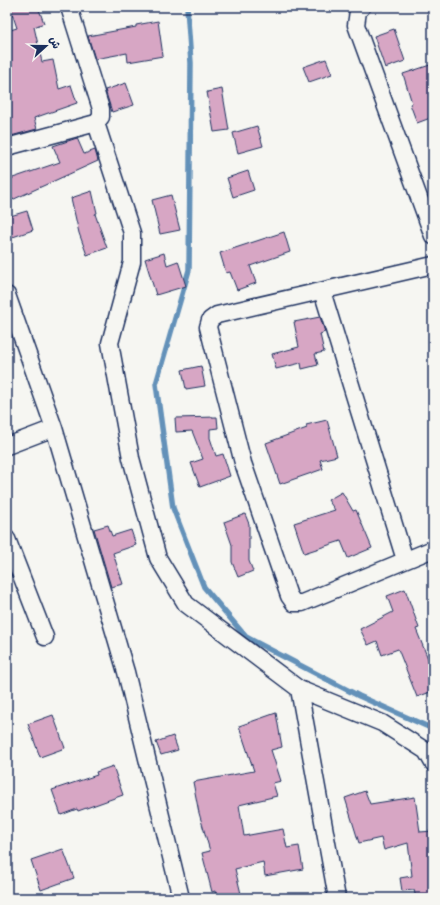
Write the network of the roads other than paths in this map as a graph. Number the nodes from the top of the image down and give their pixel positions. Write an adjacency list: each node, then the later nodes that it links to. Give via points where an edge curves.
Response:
1 (69, 7): 3 (street, via 101,109 101,117)
2 (362, 7): 5 (street, via 358,11 356,25)
3 (96, 123): 4 (street); 15 (street, via 132,232 132,262 110,343 131,458 158,558 186,604)
4 (7, 147)
5 (433, 236)
6 (433, 265): 7 (street)
7 (322, 291): 13 (street); 13 (street, via 217,315 210,320 208,327 243,463 289,596 294,603 302,603)
8 (7, 294): 9 (street)
9 (54, 428): 10 (street); 17 (street, via 126,672)
10 (7, 446)
11 (7, 539): 14 (street)
12 (433, 548): 13 (street)
13 (405, 560)
14 (45, 637)
15 (299, 689): 16 (street, via 382,723 426,751); 18 (street)
16 (433, 763)
17 (182, 898)
18 (338, 898)

